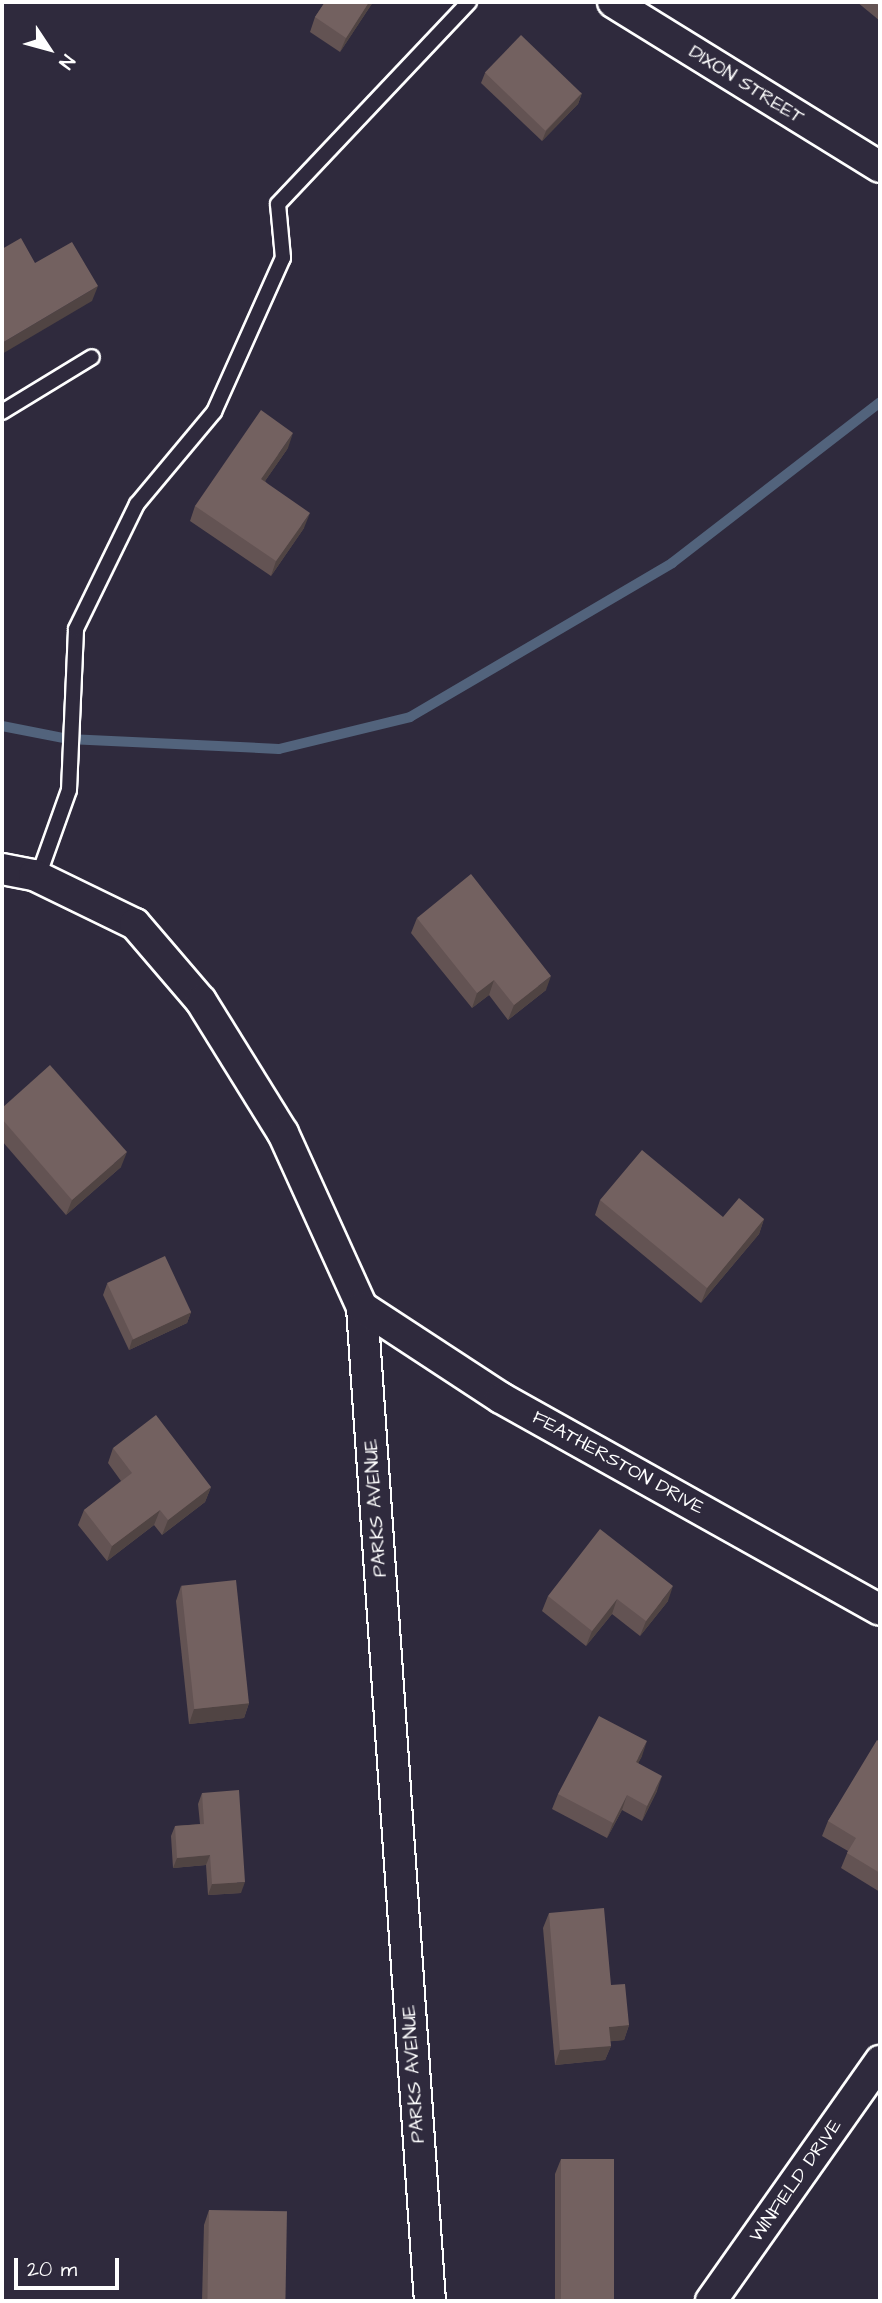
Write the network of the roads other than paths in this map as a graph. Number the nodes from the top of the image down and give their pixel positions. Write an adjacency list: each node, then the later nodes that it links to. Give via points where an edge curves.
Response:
1 (469, 2): 7 (lane, via 278,204 283,258 214,412 137,504 76,629 69,790)
2 (633, 6): 3 (street, DIXON STREET)
3 (880, 167)
4 (92, 357): 5 (lane)
5 (2, 412)
6 (2, 869): 7 (street, PARKS AVENUE)
7 (38, 877): 8 (street, PARKS AVENUE, via 135,924 201,1001 284,1133)
8 (362, 1307): 9 (street, FEATHERSTON DRIVE, via 501,1398); 11 (street, PARKS AVENUE)
9 (880, 1610)
10 (880, 2061): 12 (street, WINFIELD DRIVE)
11 (429, 2301)
12 (711, 2301)

